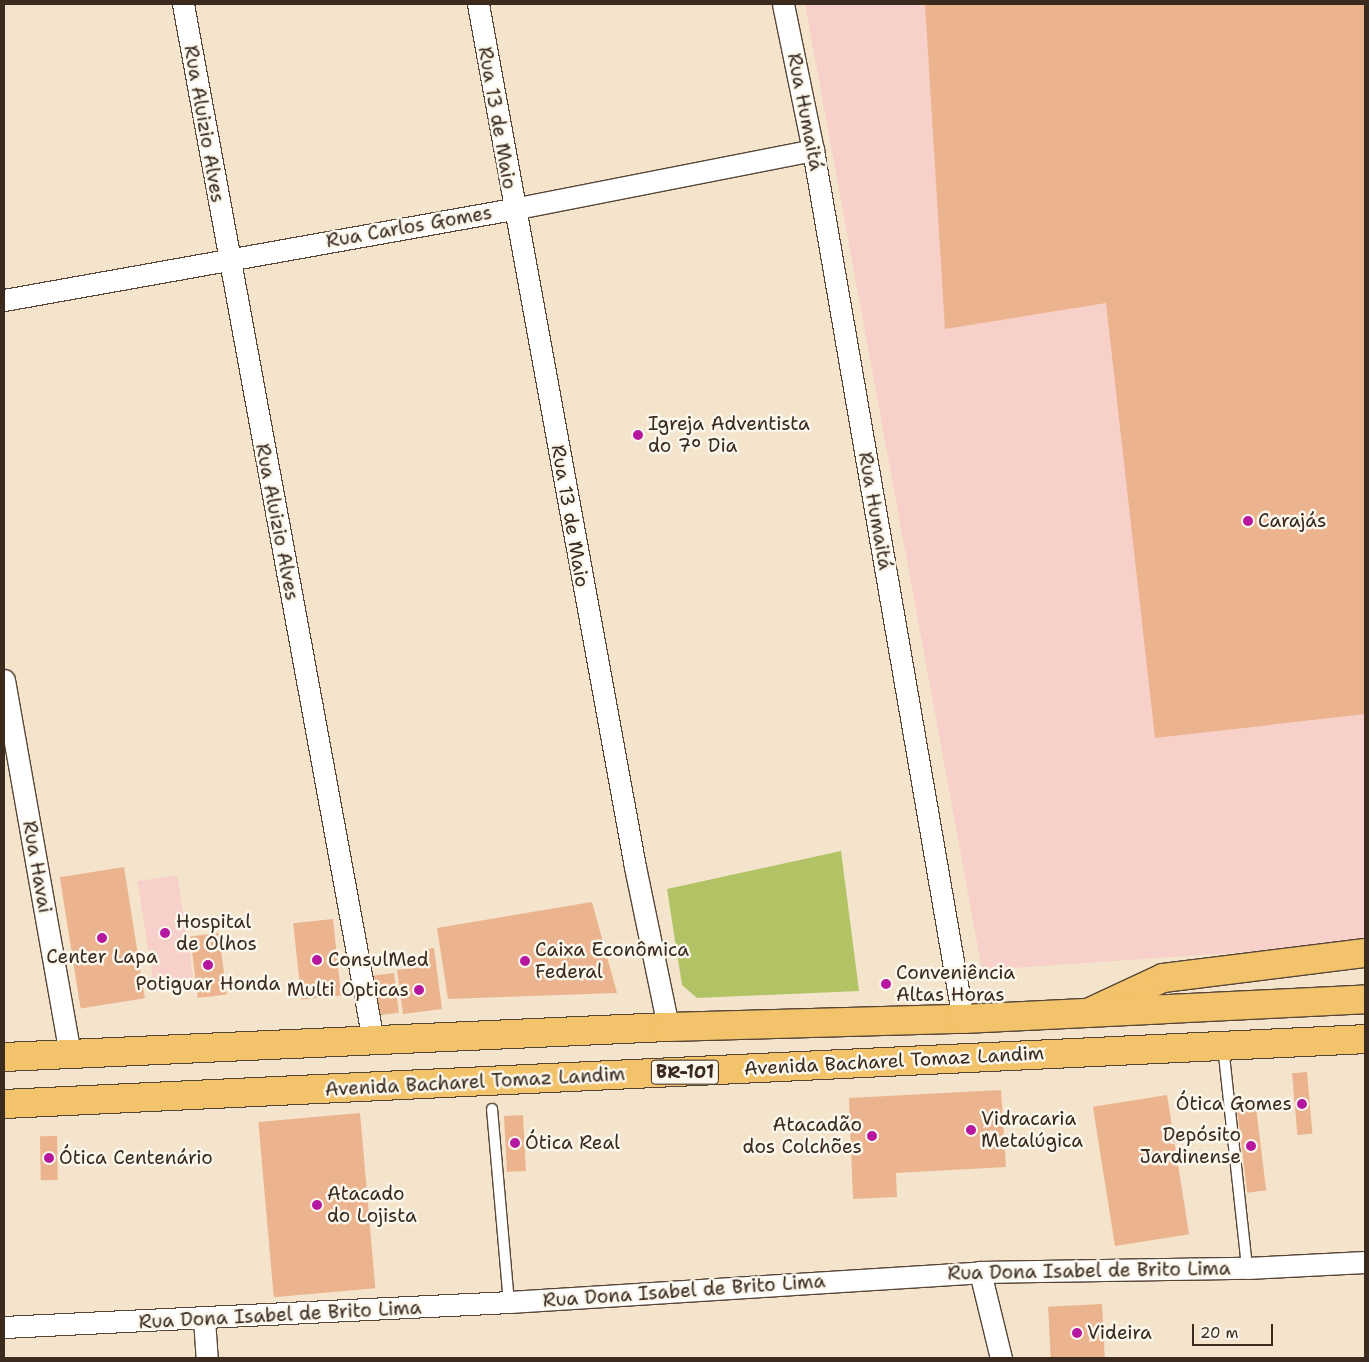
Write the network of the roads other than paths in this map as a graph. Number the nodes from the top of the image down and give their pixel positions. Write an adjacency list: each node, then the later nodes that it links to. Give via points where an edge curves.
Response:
1 (182, 4): 6 (street, Rua Aluizio Alves)
2 (478, 4): 5 (street, Rua 13 de Maio)
3 (783, 4): 4 (street, Rua Humaitá)
4 (813, 150): 5 (street, Rua Carlos Gomes); 12 (street, Rua Humaitá)
5 (513, 209): 6 (street, Rua Carlos Gomes); 13 (street, Rua 13 de Maio)
6 (228, 259): 7 (street, Rua Carlos Gomes); 15 (street, Rua Aluizio Alves)
7 (4, 300)
8 (4, 680): 17 (street, Rua Havai)
9 (1365, 953): 11 (main road, Avenida Bacharel Tomaz Landim, via 1163,978)
10 (1365, 1000): 11 (main road, Avenida Bacharel Tomaz Landim)
11 (1086, 1014): 12 (main road, Avenida Bacharel Tomaz Landim)
12 (963, 1019): 13 (main road, Avenida Bacharel Tomaz Landim)
13 (668, 1028): 15 (main road, Avenida Bacharel Tomaz Landim)
14 (1365, 1039): 16 (main road, Avenida Bacharel Tomaz Landim / BR-101)
15 (373, 1040): 17 (main road, Avenida Bacharel Tomaz Landim)
16 (1223, 1045): 19 (main road, Avenida Bacharel Tomaz Landim / BR-101); 22 (lane)
17 (70, 1054): 18 (main road, Avenida Bacharel Tomaz Landim)
18 (4, 1055)
19 (4, 1104)
20 (492, 1109): 24 (lane)
21 (1365, 1262): 22 (street, Rua Dona Isabel de Brito Lima)
22 (1247, 1268): 23 (street, Rua Dona Isabel de Brito Lima)
23 (980, 1272): 24 (street, Rua Dona Isabel de Brito Lima); 28 (street)
24 (509, 1302): 25 (street, Rua Dona Isabel de Brito Lima)
25 (204, 1320): 26 (street, Rua Dona Isabel de Brito Lima); 27 (street)
26 (4, 1327)
27 (207, 1358)
28 (1001, 1358)

